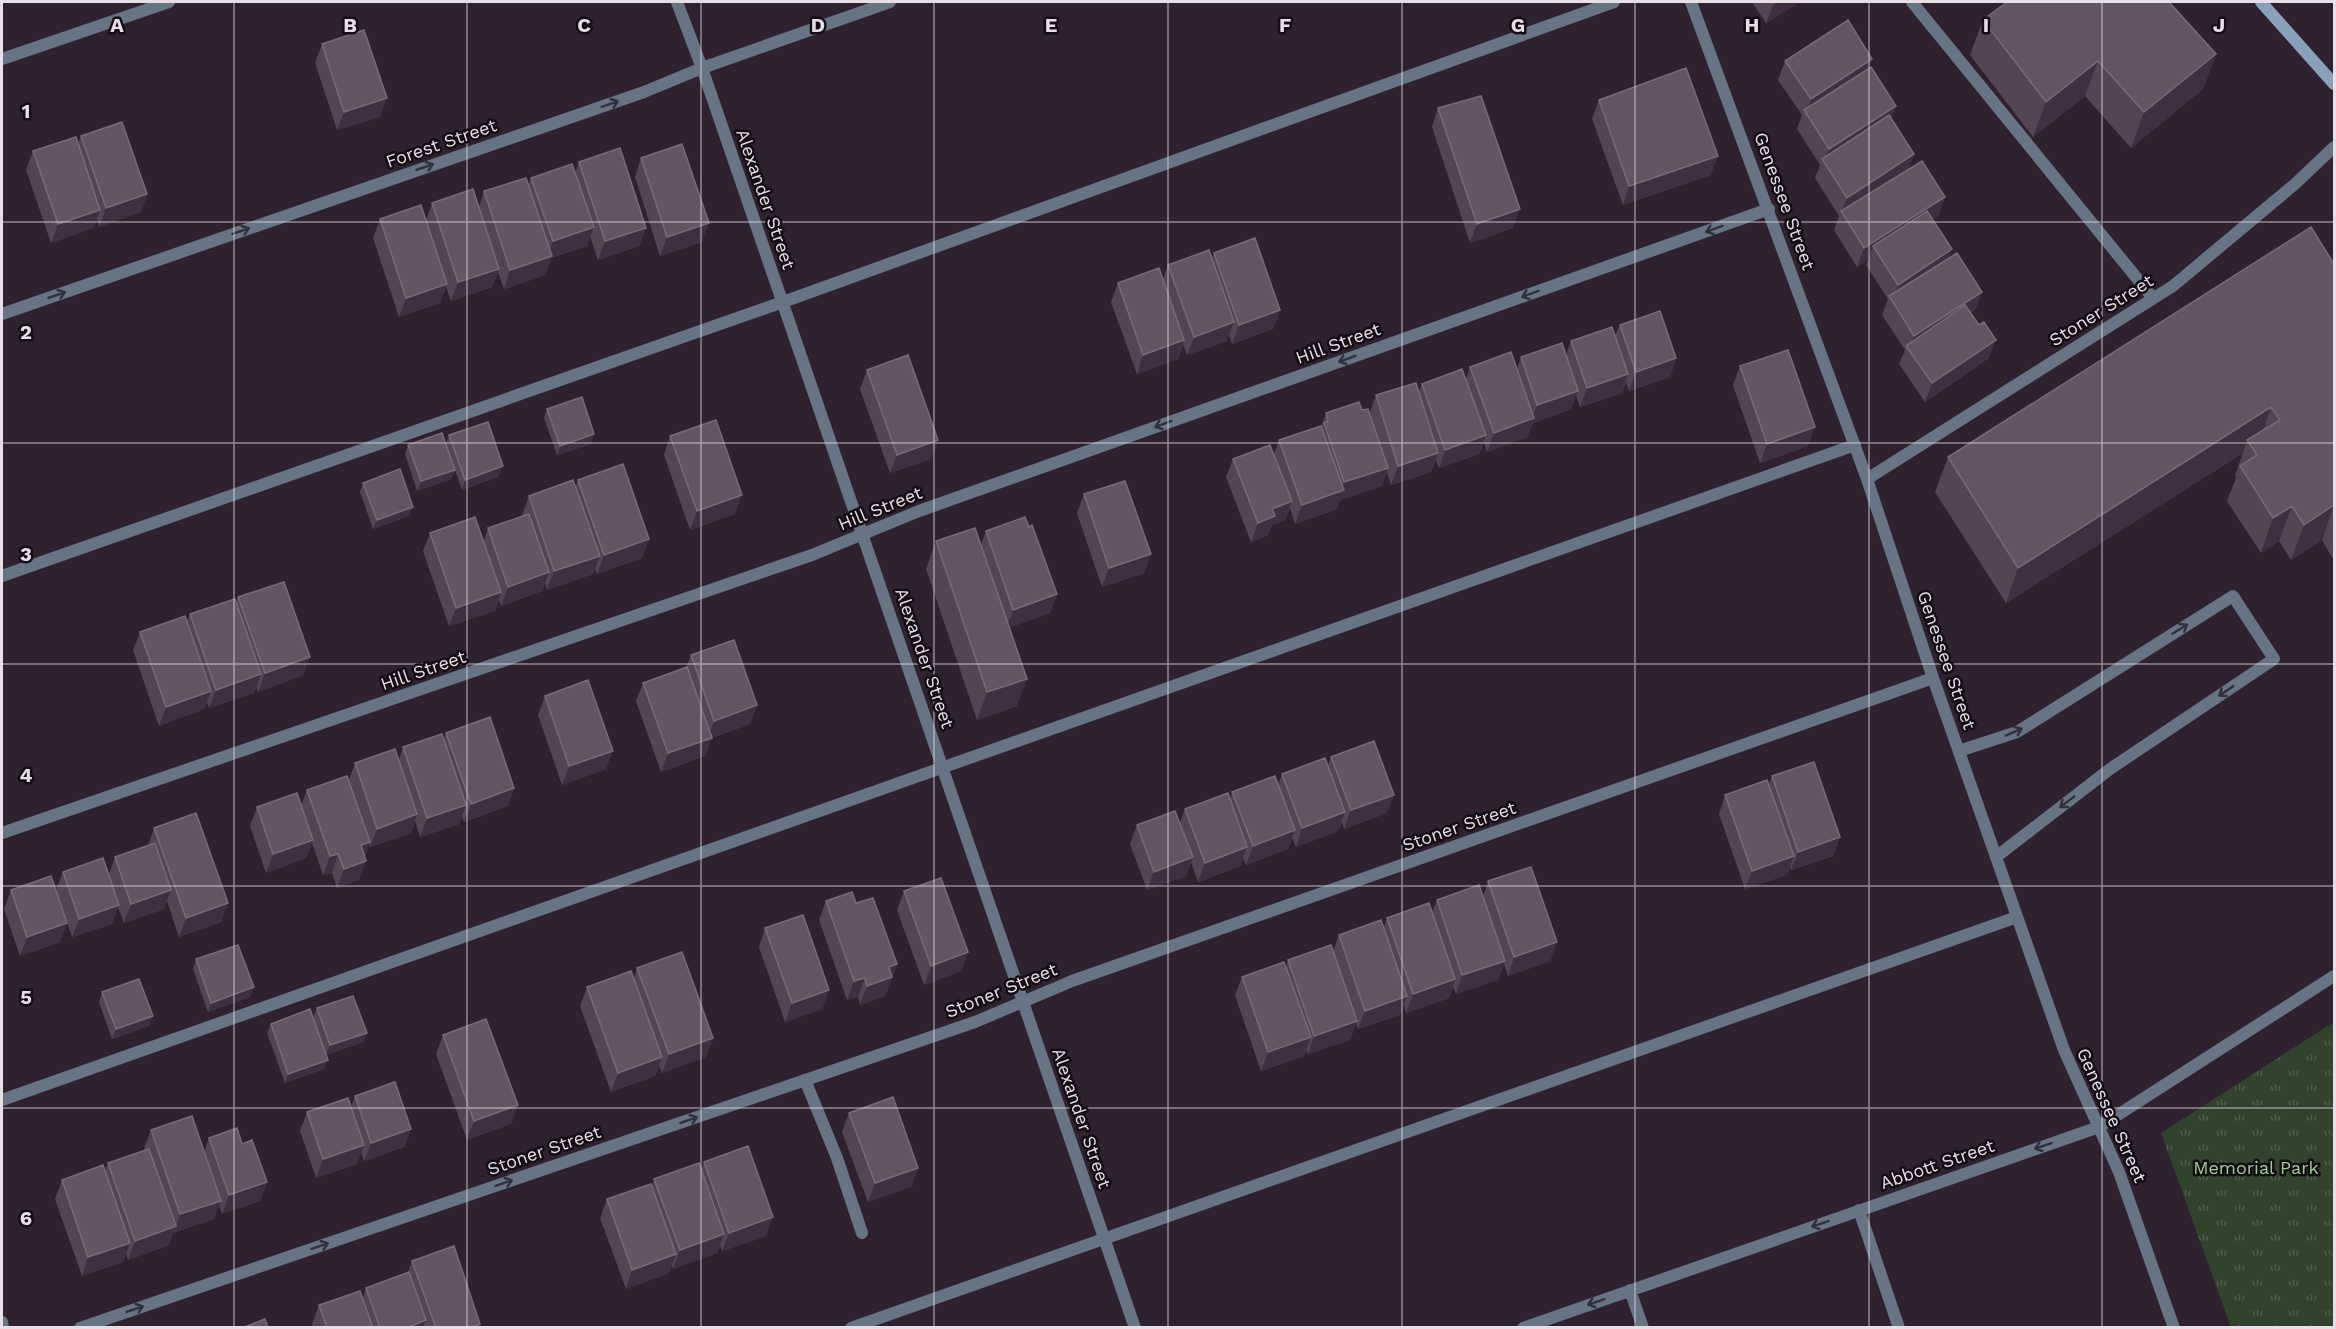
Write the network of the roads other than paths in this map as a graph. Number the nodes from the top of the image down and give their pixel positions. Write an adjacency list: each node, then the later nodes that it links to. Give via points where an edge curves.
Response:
1 (169, 2): 8 (street)
2 (677, 2): 9 (street, Alexander Street)
3 (890, 2): 9 (street, Forest Street)
4 (1614, 2): 14 (street)
5 (1691, 2): 12 (street, Genessee Street)
6 (1912, 2): 13 (street)
7 (2261, 2): 10 (main road)
8 (2, 59)
9 (702, 68): 14 (street, Alexander Street); 15 (street, Forest Street, one-way to 9, via 644,92)
10 (2334, 84)
11 (2334, 147): 13 (street, Stoner Street, via 2173,286)
12 (1769, 209): 16 (street, Genessee Street); 18 (street, Hill Street, one-way to 18, via 919,511)
13 (2153, 298): 17 (street, Stoner Street)
14 (783, 302): 18 (street, Alexander Street); 19 (street)
15 (2, 314)
16 (1855, 445): 17 (street, Genessee Street); 22 (street)
17 (1867, 479): 20 (street, Genessee Street)
18 (863, 535): 22 (street, Alexander Street); 23 (street, Hill Street)
19 (2, 576)
20 (1933, 678): 21 (street, Genessee Street); 27 (street, Stoner Street, via 1071,981)
21 (1959, 751): 24 (street, Genessee Street); 24 (street, one-way to 24, via 2017,732 2233,596 2274,659 2110,769)
22 (943, 767): 27 (street, Alexander Street); 29 (street)
23 (2, 833)
24 (1996, 857): 25 (street, Genessee Street)
25 (2018, 917): 30 (street, Genessee Street, via 2064,1050); 33 (street)
26 (2334, 976): 30 (street, Abbott Street)
27 (1024, 1001): 28 (street, Stoner Street, via 975,1022); 33 (street, Alexander Street)
28 (806, 1080): 32 (street); 37 (street, Stoner Street, one-way to 28)
29 (2, 1100)
30 (2099, 1127): 31 (street, Abbott Street, one-way to 31); 43 (street, Genessee Street, via 2119,1172)
31 (1859, 1210): 34 (street, Abbott Street, one-way to 34); 42 (street)
32 (862, 1233)
33 (1105, 1239): 38 (street); 39 (street, Alexander Street)
34 (1630, 1290): 40 (street, Abbott Street, one-way to 40); 41 (street)
35 (2, 1322): 36 (street)
36 (3, 1328)
37 (80, 1328)
38 (850, 1328)
39 (1135, 1328)
40 (1524, 1328)
41 (1643, 1328)
42 (1899, 1328)
43 (2174, 1328)

